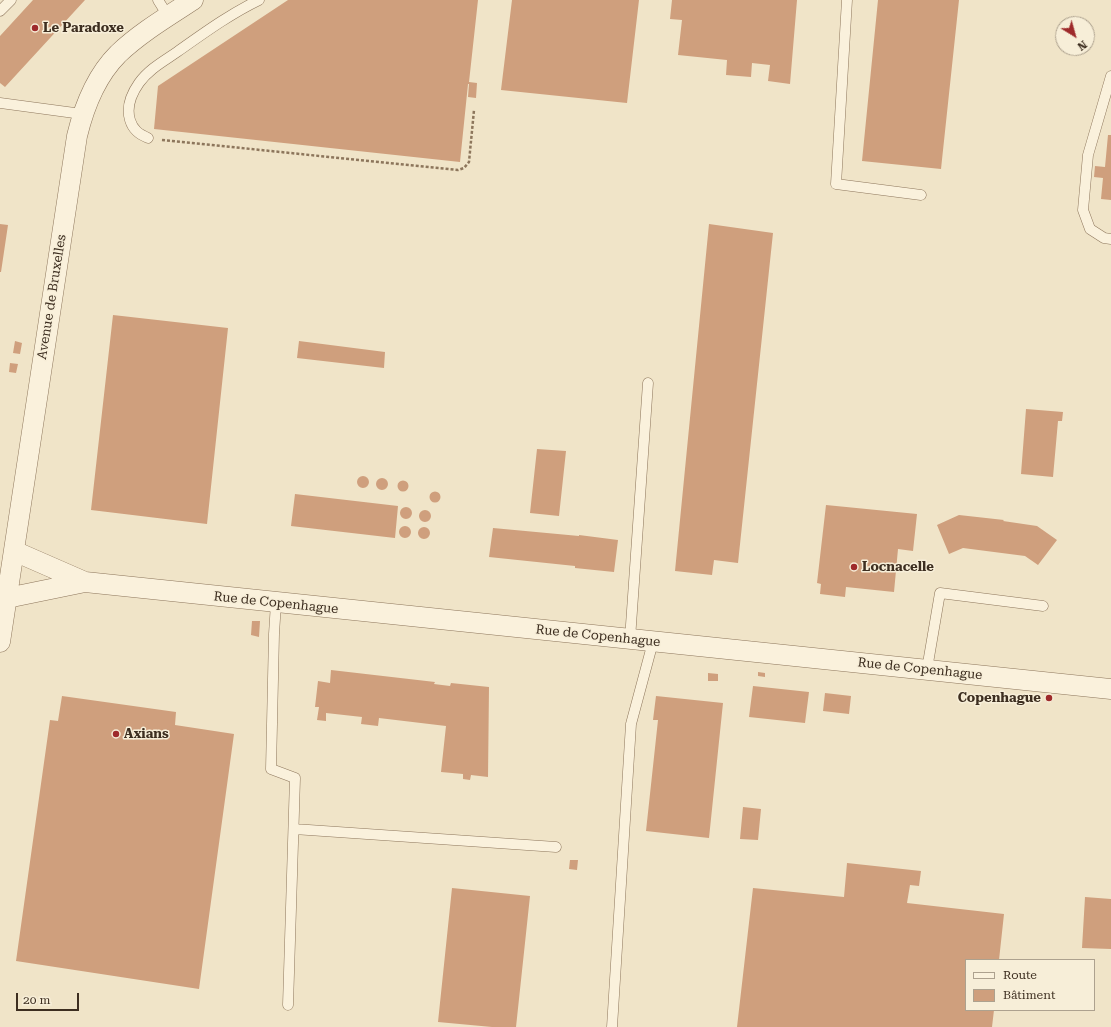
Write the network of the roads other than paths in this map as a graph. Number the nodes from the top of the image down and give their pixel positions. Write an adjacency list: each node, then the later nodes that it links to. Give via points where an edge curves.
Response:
1 (11, 0): 6 (lane)
2 (193, 0): 5 (street, Avenue de Bruxelles)
3 (259, 0): 10 (lane, via 214,26 151,70 139,83 130,99 128,114 138,134)
4 (847, 0): 11 (lane, via 836,184)
5 (163, 8): 9 (street, Avenue de Bruxelles, via 103,73)
6 (0, 11)
7 (1111, 76): 12 (lane, via 1088,155 1083,210 1090,229 1104,238)
8 (0, 103): 9 (lane)
9 (82, 114): 14 (street, Avenue de Bruxelles)
10 (148, 138)
11 (921, 195)
12 (1111, 239)
13 (648, 384): 19 (lane)
14 (14, 551): 15 (street, Rue de Copenhague); 16 (street, Avenue de Bruxelles)
15 (85, 582): 16 (street, Rue de Copenhague); 17 (street, Rue de Copenhague)
16 (7, 598): 20 (street, Avenue de Bruxelles)
17 (276, 603): 19 (street, Rue de Copenhague); 24 (lane, via 271,769 295,778)
18 (1043, 606): 22 (lane, via 940,593)
19 (630, 639): 21 (street, Rue de Copenhague)
20 (0, 642)
21 (653, 642): 22 (street, Rue de Copenhague); 27 (lane, via 631,724)
22 (927, 669): 23 (street, Rue de Copenhague)
23 (1111, 689)
24 (294, 830): 25 (lane); 26 (lane)
25 (556, 847)
26 (288, 1005)
27 (612, 1027)

